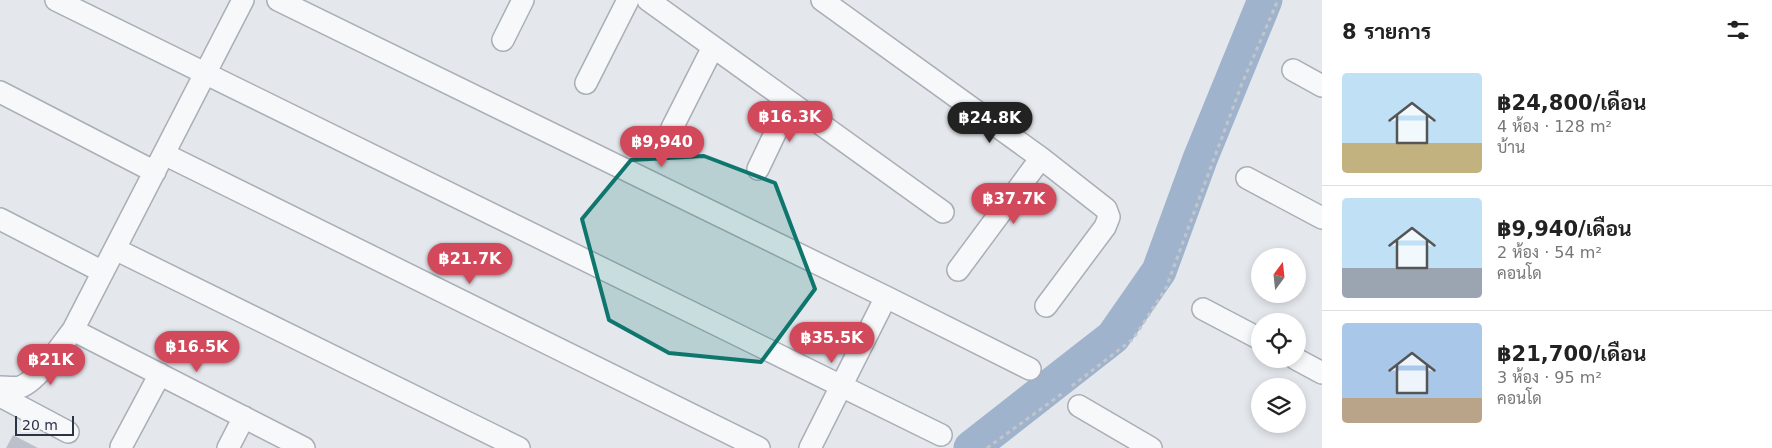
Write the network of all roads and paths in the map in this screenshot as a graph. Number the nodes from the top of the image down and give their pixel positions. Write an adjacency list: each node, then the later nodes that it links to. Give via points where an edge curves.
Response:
1 (56, 0): 12 (street)
2 (243, 0): 12 (street)
3 (278, 0): 28 (street)
4 (523, 0): 9 (street)
5 (628, 0): 13 (street)
6 (648, 0): 10 (street)
7 (822, 0): 18 (street)
8 (1278, 0): 40 (path, via 1241,86 1166,288 1133,339)
9 (503, 40)
10 (713, 47): 16 (street); 17 (street)
11 (1293, 70): 14 (street)
12 (205, 75): 19 (street); 38 (street)
13 (586, 83)
14 (1322, 86)
15 (0, 92): 19 (street)
16 (790, 102): 20 (street); 22 (street)
17 (672, 128)
18 (1040, 158): 26 (street); 29 (street, via 1106,209 1109,217 1105,228)
19 (159, 163): 25 (street); 48 (street)
20 (758, 169)
21 (1247, 178): 23 (street)
22 (943, 212)
23 (1322, 218)
24 (0, 219): 27 (street)
25 (115, 249): 27 (street); 47 (street)
26 (958, 270)
27 (103, 272): 31 (street)
28 (886, 297): 34 (street); 38 (street)
29 (1046, 306)
30 (1203, 309): 32 (street)
31 (73, 330): 36 (street); 37 (street, via 28,383 18,387)
32 (1251, 335)
33 (1306, 364): 35 (street)
34 (1030, 369)
35 (1322, 373)
36 (160, 374): 41 (street); 44 (street)
37 (0, 386)
38 (841, 386): 43 (street); 49 (street)
39 (0, 393): 42 (street)
40 (1071, 395): 50 (path); 51 (street)
41 (244, 417): 45 (street); 46 (street)
42 (68, 432)
43 (941, 435)
44 (121, 447)
45 (228, 448)
46 (304, 448)
47 (519, 448)
48 (759, 448)
49 (810, 448)
50 (988, 448)
51 (1151, 448)

